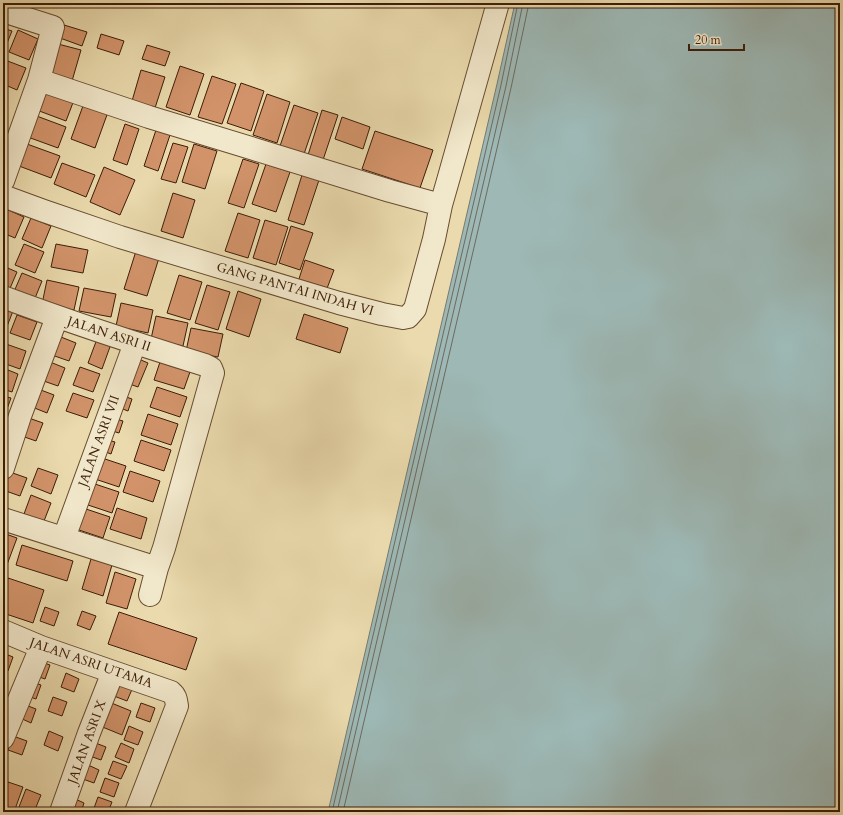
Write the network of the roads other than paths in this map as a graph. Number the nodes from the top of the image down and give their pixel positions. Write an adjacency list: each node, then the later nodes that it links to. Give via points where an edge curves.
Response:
1 (498, 3): 6 (street, GANG PANTAI INDAH VI)
2 (3, 11): 3 (street, via 53,27)
3 (39, 80): 4 (street); 6 (street, via 148,117)
4 (3, 181)
5 (3, 196): 6 (street, GANG PANTAI INDAH VI, via 120,237 339,303 403,318 408,317 415,309)
6 (441, 205)
7 (3, 297): 8 (street, JALAN ASRI II)
8 (57, 317): 9 (street, JALAN ASRI II); 10 (street)
9 (135, 343): 12 (street, JALAN ASRI VII); 13 (street, JALAN ASRI II, via 205,365 211,368 213,373 164,548)
10 (3, 468)
11 (3, 520): 12 (street)
12 (64, 538): 13 (street)
13 (156, 568): 14 (street)
14 (150, 595)
15 (3, 631): 16 (street, JALAN ASRI UTAMA)
16 (41, 647): 17 (street, JALAN ASRI UTAMA); 18 (street)
17 (113, 672): 19 (street, JALAN ASRI X); 20 (street, JALAN ASRI UTAMA, via 171,692 176,698 177,706)
18 (3, 738)
19 (61, 812)
20 (136, 812)

